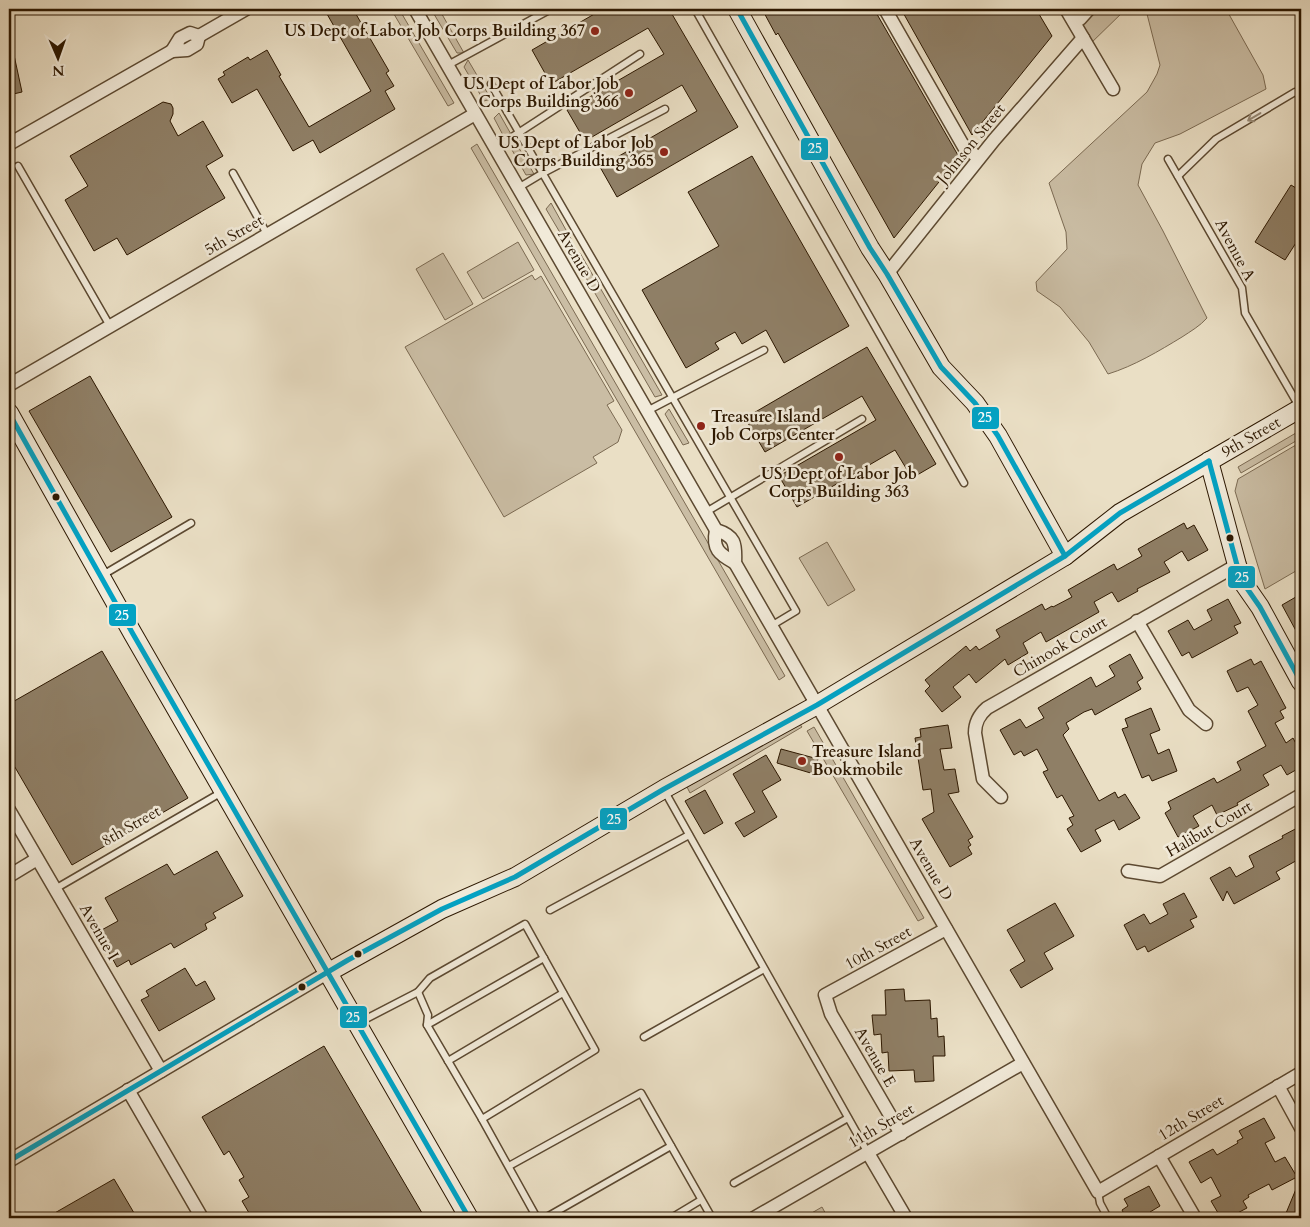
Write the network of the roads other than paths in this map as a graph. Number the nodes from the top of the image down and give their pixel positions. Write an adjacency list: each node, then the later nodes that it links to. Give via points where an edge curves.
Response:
1 (246, 9): 19 (street, via 199,36 196,44 186,50 172,50)
2 (415, 9): 12 (street, Avenue D)
3 (551, 9): 12 (lane)
4 (695, 9): 39 (lane)
5 (737, 9): 29 (street)
6 (885, 9): 21 (street, via 964,147)
7 (1066, 9): 10 (street)
8 (1089, 9): 9 (street)
9 (1080, 19)
10 (1083, 38): 14 (street); 21 (street, Johnson Street)
11 (640, 54): 18 (lane)
12 (448, 65): 17 (street, Avenue D)
13 (491, 84): 18 (lane)
14 (1113, 89)
15 (1295, 92): 26 (lane, one-way to 26, via 1216,139)
16 (665, 110): 25 (lane)
17 (476, 114): 20 (street, Avenue D); 28 (street, 5th Street)
18 (519, 132): 20 (lane); 25 (lane)
19 (9, 144)
20 (495, 148): 27 (street, Avenue D)
21 (979, 158): 29 (street, Johnson Street)
22 (1168, 159): 26 (lane, Avenue A)
23 (18, 166): 30 (lane)
24 (233, 173): 28 (lane)
25 (543, 173): 27 (lane); 33 (lane)
26 (1178, 176): 34 (lane, Avenue A, via 1242,288 1245,313)
27 (518, 188): 35 (street, Avenue D)
28 (267, 234): 30 (street, 5th Street)
29 (887, 274): 43 (street, via 941,366 976,403 998,436)
30 (110, 326): 32 (street, 5th Street)
31 (764, 350): 33 (lane)
32 (9, 385)
33 (672, 398): 35 (lane); 40 (lane)
34 (1301, 408): 38 (street, 9th Street)
35 (647, 411): 41 (street, Avenue D)
36 (9, 413): 45 (street)
37 (862, 418): 40 (lane)
38 (1209, 461): 43 (street, 9th Street, via 1120,513); 44 (street)
39 (964, 484)
40 (730, 497): 41 (lane); 47 (lane, via 796,611)
41 (706, 512): 47 (street, Avenue D, via 716,530 714,540 720,555 735,562)
42 (191, 523): 45 (lane)
43 (1065, 556): 49 (street, 9th Street)
44 (1237, 565): 46 (street, Chinook Court); 48 (street, via 1244,584)
45 (100, 577): 52 (street)
46 (1136, 621): 50 (street, via 1189,710); 54 (street, Chinook Court, via 982,712 975,733 983,779)
47 (771, 626): 49 (street, Avenue D)
48 (1301, 679)
49 (817, 704): 51 (street, 9th Street); 62 (street, Avenue D)
50 (1206, 724)
51 (664, 789): 56 (lane); 65 (street, 9th Street, via 515,877 442,909)
52 (223, 792): 60 (lane, 8th Street); 65 (street)
53 (1301, 795): 58 (street, Halibut Court, via 1160,876)
54 (1001, 797)
55 (9, 810): 57 (street, Avenue I)
56 (690, 835): 61 (lane); 64 (lane)
57 (38, 859): 59 (street); 60 (street, Avenue I)
58 (1128, 871)
59 (9, 876)
60 (55, 889): 74 (street, Avenue I)
61 (550, 910)
62 (946, 929): 68 (street, 10th Street); 73 (street, Avenue D)
63 (544, 958): 66 (lane, via 525,924 430,978); 67 (lane); 70 (lane)
64 (764, 969): 71 (lane); 78 (lane)
65 (327, 973): 69 (street); 74 (street, 9th Street)
66 (418, 992): 69 (lane); 70 (lane, via 428,1015)
67 (563, 993): 72 (lane); 79 (lane, via 595,1050)
68 (825, 995): 81 (street, Avenue E, via 831,1014)
69 (357, 1024): 91 (street)
70 (427, 1025): 72 (lane)
71 (644, 1037)
72 (448, 1061): 79 (lane)
73 (1023, 1063): 81 (street, 11th Street); 88 (street, Avenue D)
74 (160, 1071): 77 (street, 9th Street)
75 (1301, 1073): 76 (street, 12th Street)
76 (1278, 1086): 80 (street); 84 (street, 12th Street)
77 (128, 1090): 85 (street, 9th Street); 90 (street)
78 (848, 1118): 83 (lane); 87 (lane)
79 (482, 1119): 86 (lane)
80 (1301, 1128)
81 (900, 1134): 83 (street, 11th Street)
82 (671, 1146): 86 (lane, via 641,1093); 89 (lane); 93 (lane)
83 (868, 1153): 96 (street, 11th Street); 97 (street)
84 (1159, 1156): 88 (street, 12th Street); 99 (street)
85 (9, 1161)
86 (509, 1166): 92 (lane)
87 (734, 1183)
88 (1098, 1192): 98 (lane)
89 (702, 1200): 94 (lane); 95 (lane)
90 (202, 1218)
91 (468, 1218)
92 (538, 1218)
93 (545, 1218)
94 (671, 1218)
95 (712, 1218)
96 (754, 1218)
97 (906, 1218)
98 (1108, 1218)
99 (1195, 1218)

